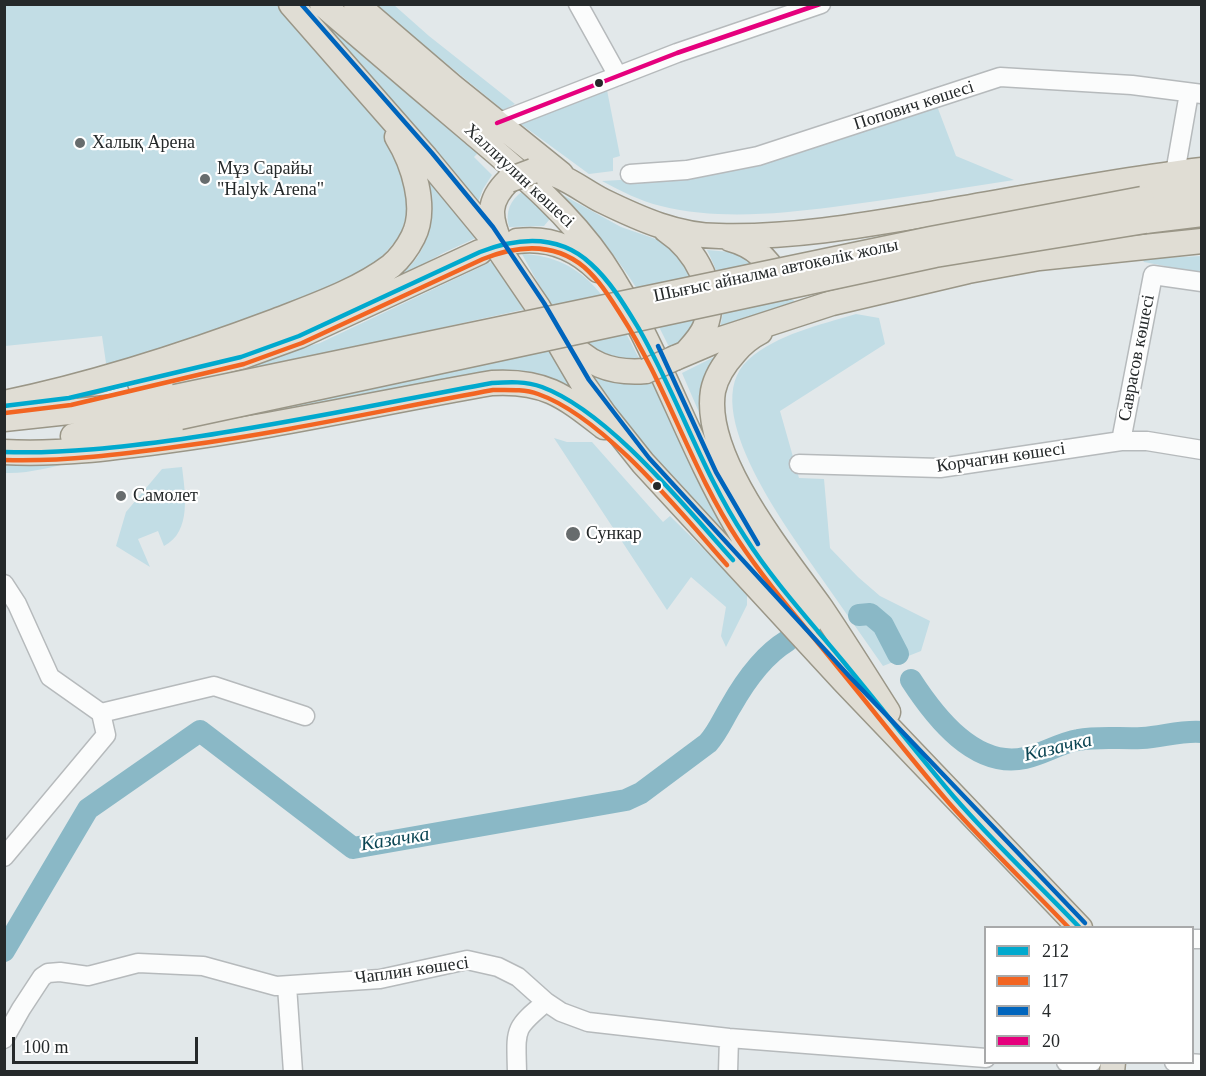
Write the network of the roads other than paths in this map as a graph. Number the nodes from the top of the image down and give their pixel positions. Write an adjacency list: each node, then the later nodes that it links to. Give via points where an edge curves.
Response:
1 (291, 4): 7 (main road)
2 (322, 4): 27 (main road, Халлиулин көшесі, via 537,188 570,222 615,281)
3 (356, 4): 9 (main road, Халлиулин көшесі)
4 (578, 4): 6 (street)
5 (821, 4): 6 (street)
6 (618, 76): 9 (street)
7 (354, 77): 20 (main road, via 426,158); 28 (main road, via 398,139 417,183 420,207 414,236 392,265 341,294 238,335)
8 (1195, 93): 11 (street); 12 (street, Попович көшесі, via 1000,77 758,156 687,170)
9 (497, 123): 13 (main road, Халлиулин көшесі)
10 (1202, 170): 11 (main road)
11 (1175, 173): 19 (main road, via 820,231)
12 (630, 174)
13 (573, 182): 17 (main road, via 600,200); 22 (main road, bridge, via 533,171 509,180 492,206 494,229)
14 (1202, 192): 15 (main road, Шығыс айналма автокөлік жолы)
15 (1144, 210): 16 (main road, Шығыс айналма автокөлік жолы); 29 (main road, Шығыс айналма автокөлік жолы, bridge, via 931,239 589,321)
16 (1202, 214)
17 (659, 225): 19 (main road); 26 (main road, via 692,254 708,291 704,329)
18 (1202, 230): 19 (main road, via 1026,251 806,298 788,290 752,246)
19 (719, 236)
20 (484, 242): 22 (main road); 28 (main road, via 299,336 241,357 69,398)
21 (1202, 242): 25 (main road, via 1039,258 988,267)
22 (513, 251): 24 (main road); 27 (main road, via 536,239 583,256 608,282)
23 (1202, 282): 32 (street, Саврасов көшесі, via 1153,275)
24 (538, 307): 27 (main road, via 569,343 600,366 621,371); 35 (main road, via 583,384)
25 (788, 316): 26 (main road); 40 (main road, via 754,335 725,363 713,392 716,431 756,519 840,637)
26 (681, 356): 27 (main road, bridge)
27 (649, 360): 40 (main road, Халлиулин көшесі, via 737,526 793,602)
28 (4, 405)
29 (177, 407): 30 (main road, via 115,407); 31 (main road, via 115,430)
30 (4, 419)
31 (4, 441)
32 (1121, 441): 33 (street, Корчагин көшесі); 36 (street, Корчагин көшесі, via 940,468)
33 (1202, 450)
34 (4, 452): 35 (main road, via 90,450 199,437 481,384 517,381 541,386 578,407)
35 (644, 463): 41 (main road)
36 (799, 465)
37 (4, 584): 38 (street, via 50,677)
38 (100, 713): 39 (street, via 214,687); 42 (street, via 106,735)
39 (305, 716)
40 (895, 724): 41 (main road, Халлиулин көшесі)
41 (955, 798): 43 (main road)
42 (4, 857)
43 (1079, 926)
44 (287, 986): 45 (street, Чаплин көшесі, via 380,979 467,960 498,967 518,977); 47 (street, Чаплин көшесі, via 203,966 138,963 88,976 54,972 42,977); 50 (street)
45 (546, 1002): 46 (street, Чаплин көшесі, via 588,1022); 51 (street, via 522,1022 516,1036)
46 (729, 1038): 49 (street, Чаплин көшесі); 52 (street)
47 (4, 1039)
48 (984, 1058): 49 (street, Чаплин көшесі)
49 (920, 1063)
50 (293, 1071)
51 (517, 1071)
52 (728, 1071)

